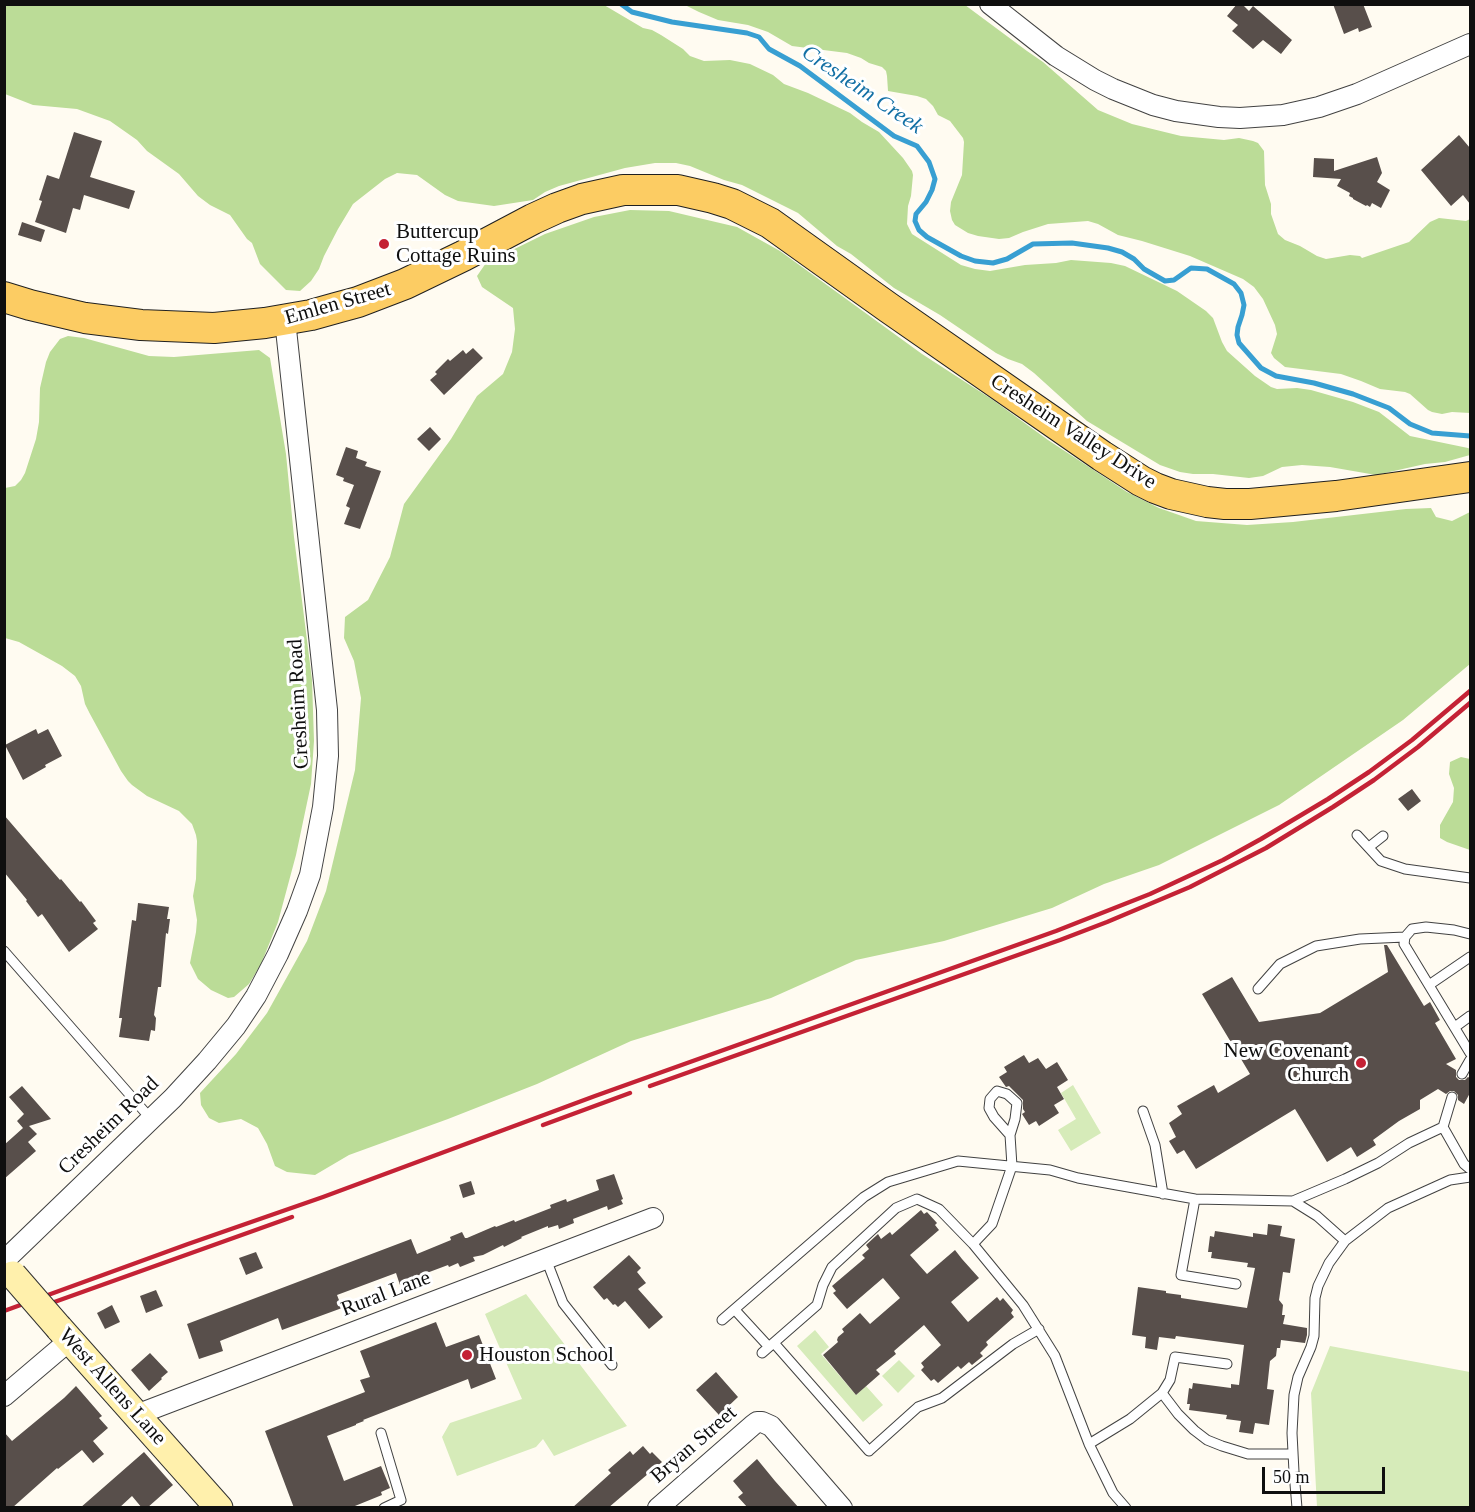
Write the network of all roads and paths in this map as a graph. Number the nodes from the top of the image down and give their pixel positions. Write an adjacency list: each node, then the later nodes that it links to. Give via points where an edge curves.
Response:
1 (990, 4): 2 (street, via 1056,56 1113,89 1153,105 1219,117 1283,115 1319,107)
2 (1470, 44)
3 (758, 217): 5 (main road, Emlen Street, via 713,198 678,190 602,194 549,212 405,284 358,302); 6 (main road, Cresheim Valley Drive, via 1109,461 1171,494 1207,502 1250,504)
4 (4, 297): 5 (main road, Emlen Street, via 84,318 141,325 214,328)
5 (285, 320): 24 (street, Cresheim Road, via 327,710 323,807 304,894 266,979 247,1011 207,1061)
6 (1470, 477)
7 (1357, 835): 9 (lane)
8 (1383, 836): 9 (lane)
9 (1369, 848): 10 (lane, via 1381,861 1405,869)
10 (1470, 878)
11 (1470, 934): 12 (lane, via 1426,927 1412,929)
12 (1405, 937): 15 (lane, via 1404,944); 16 (lane, via 1316,946 1280,964)
13 (4, 951): 24 (lane)
14 (1470, 957): 15 (lane)
15 (1429, 985): 18 (lane)
16 (1258, 989)
17 (1470, 1016): 18 (lane)
18 (1455, 1027): 19 (lane)
19 (1470, 1053)
20 (1470, 1060): 21 (lane)
21 (1462, 1074)
22 (1452, 1097): 25 (lane)
23 (1143, 1111): 30 (lane, via 1155,1146)
24 (151, 1119): 37 (street, Cresheim Road)
25 (1443, 1127): 28 (lane); 32 (lane, via 1362,1171)
26 (1010, 1135): 27 (lane)
27 (1012, 1166): 30 (lane); 35 (lane, via 992,1224); 39 (lane, via 958,1161 888,1182 864,1197)
28 (1470, 1169)
29 (1470, 1177): 34 (lane, via 1450,1180 1388,1208)
30 (1163, 1194): 31 (lane)
31 (1195, 1199): 32 (lane); 38 (lane, via 1181,1275)
32 (1293, 1201): 34 (lane)
33 (653, 1218): 36 (street, Rural Lane)
34 (1345, 1241): 51 (lane, via 1318,1286 1314,1336 1294,1395)
35 (973, 1244): 41 (lane); 43 (lane, via 939,1209 917,1199 896,1208 832,1267 817,1305)
36 (546, 1259): 45 (lane, via 563,1303); 48 (street, Rural Lane)
37 (7, 1267): 42 (main road, West Allens Lane, bridge)
38 (1236, 1284)
39 (735, 1310): 40 (lane); 43 (lane)
40 (722, 1320)
41 (1039, 1329): 43 (lane, via 942,1398 918,1407 869,1451); 50 (lane, via 1055,1356)
42 (65, 1334): 47 (street); 48 (main road, West Allens Lane)
43 (768, 1348)
44 (1227, 1364): 46 (lane, via 1175,1357 1170,1380)
45 (612, 1365)
46 (1162, 1393): 50 (lane); 51 (lane, via 1194,1430 1208,1440 1248,1454)
47 (4, 1396)
48 (136, 1415): 52 (main road, West Allens Lane)
49 (381, 1433): 53 (lane, via 401,1500)
50 (1089, 1444): 56 (lane, via 1113,1493)
51 (1293, 1454): 57 (lane)
52 (219, 1508)
53 (384, 1508)
54 (658, 1508): 55 (street, Bryan Street, via 757,1422 762,1422 771,1426)
55 (842, 1508)
56 (1126, 1508)
57 (1297, 1508)

